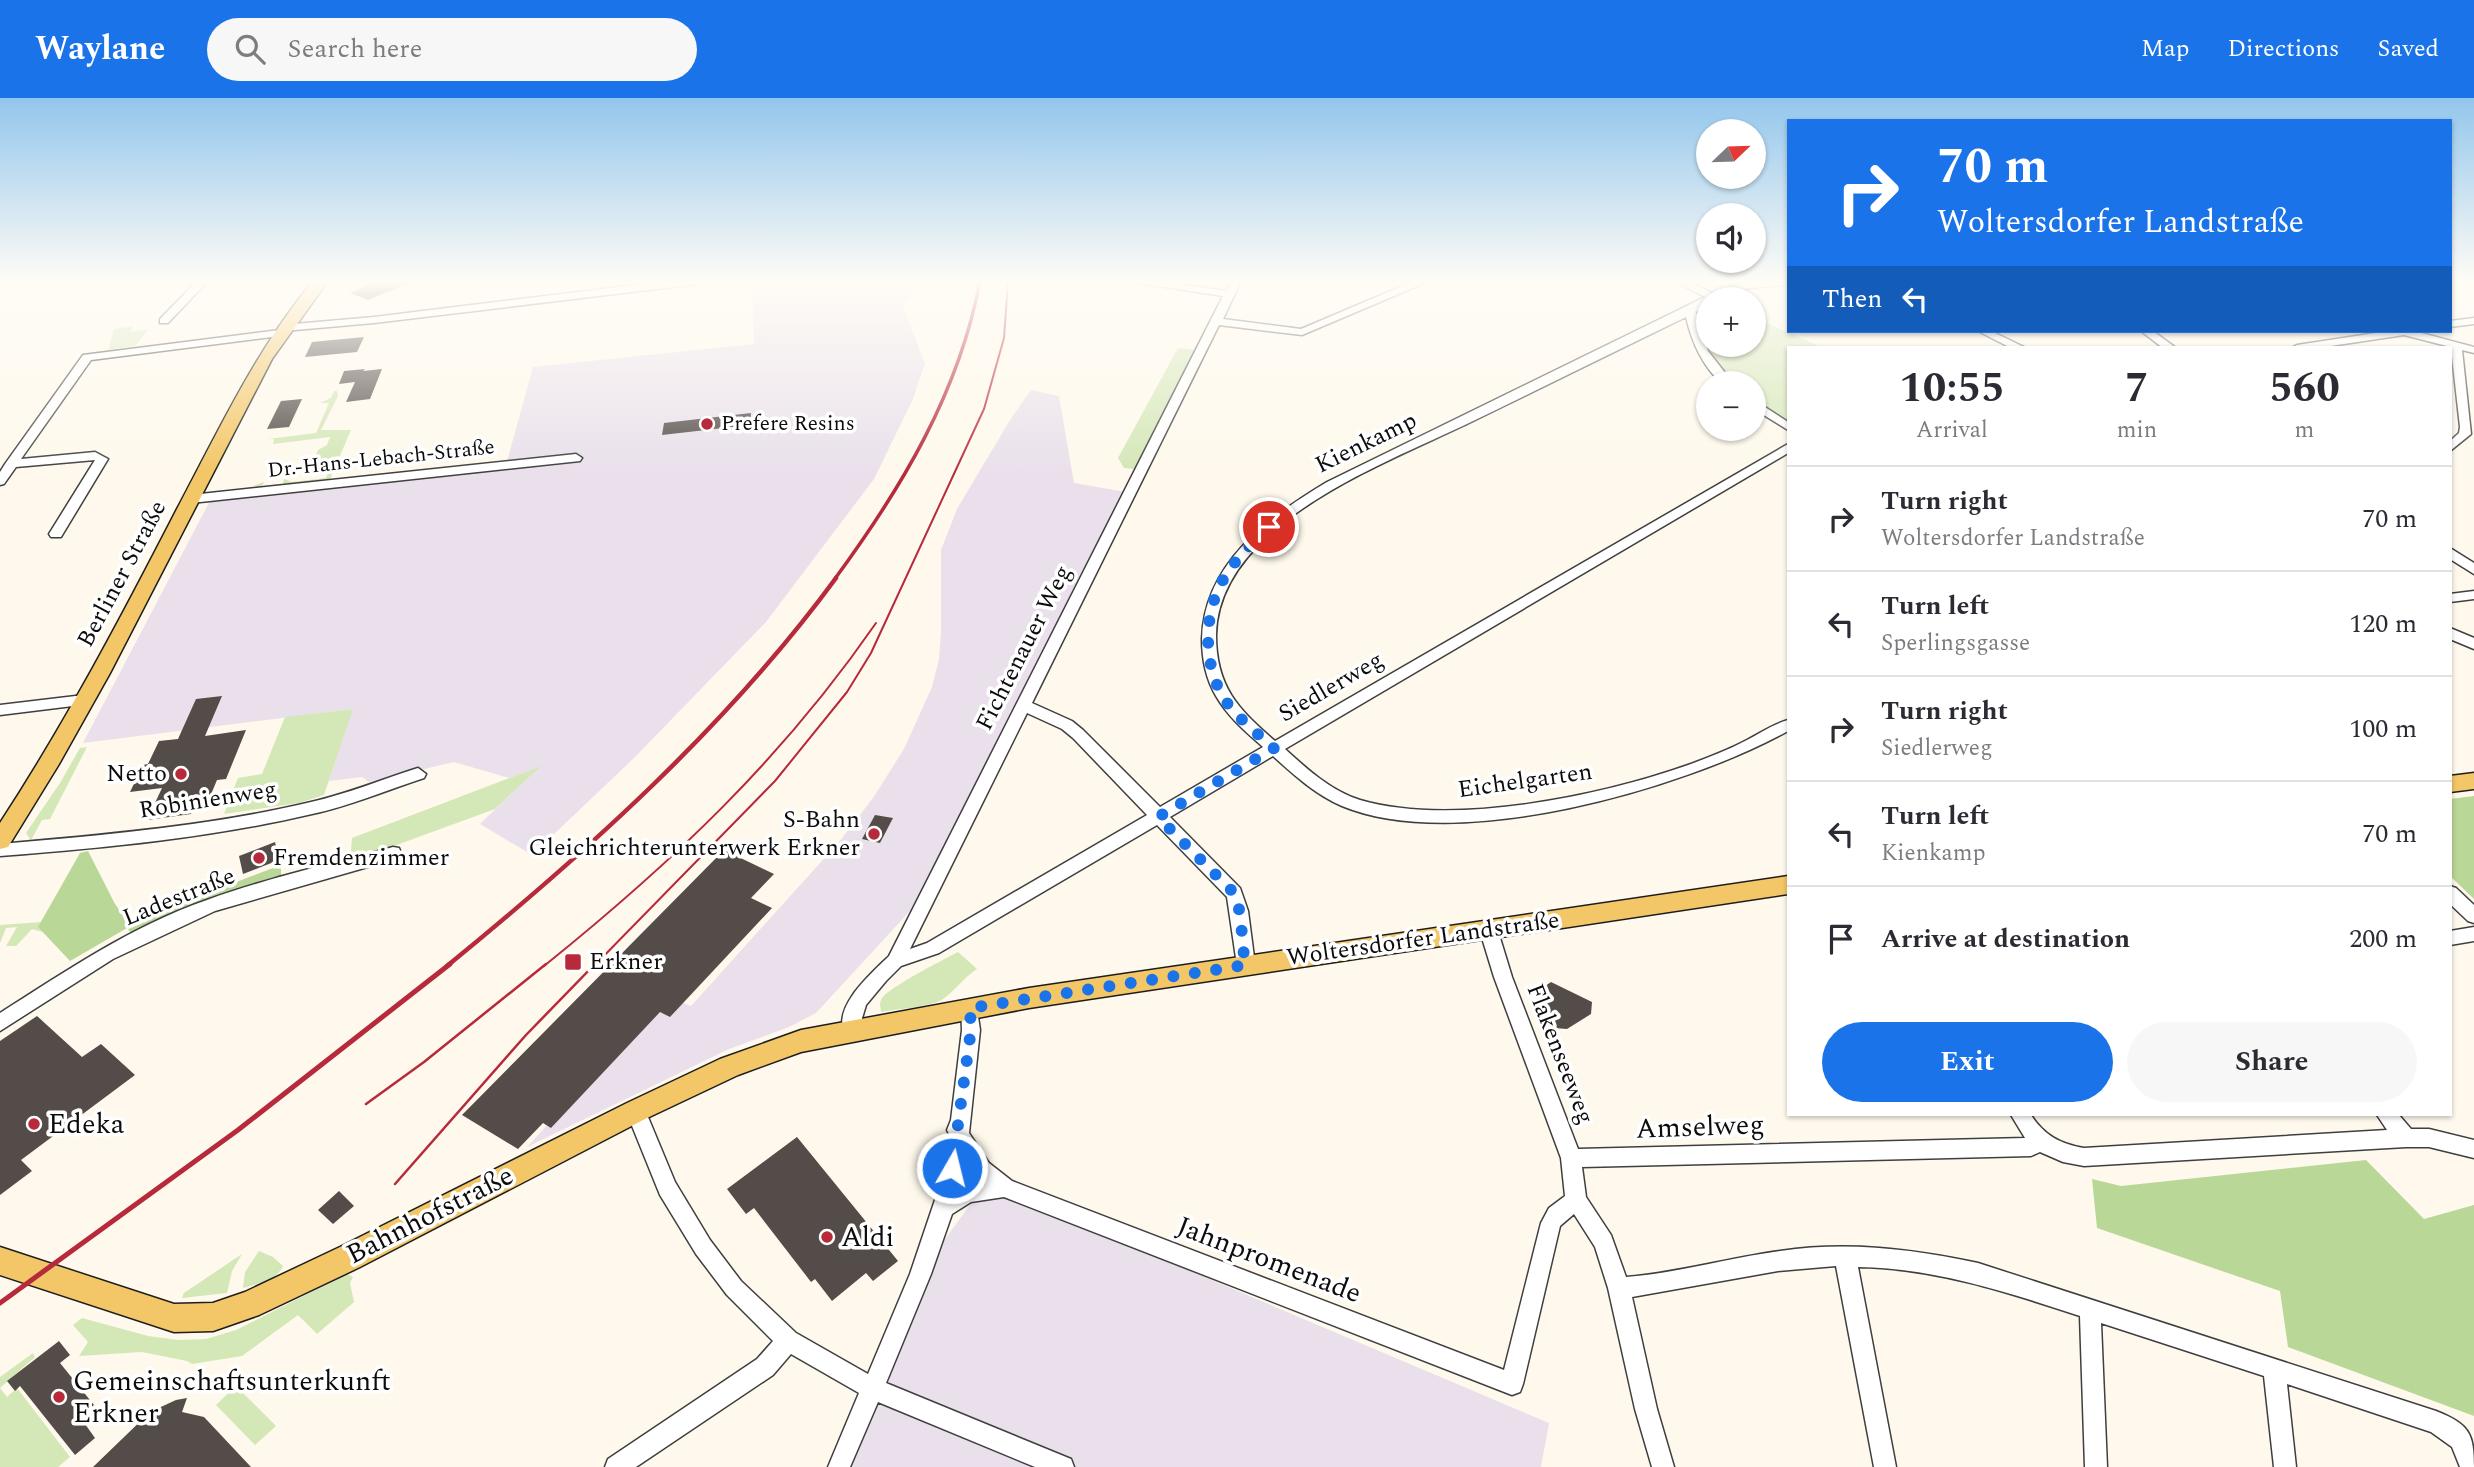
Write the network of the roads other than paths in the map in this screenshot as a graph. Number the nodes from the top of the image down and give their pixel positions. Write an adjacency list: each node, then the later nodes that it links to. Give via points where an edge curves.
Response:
1 (174, 345): 14 (street, via 87,357)
2 (272, 345): 16 (main road, Berliner Straße)
3 (1202, 345): 25 (street, Fichtenauer Weg)
4 (1620, 345): 28 (street, Kienkamp, via 1331,485 1294,506 1252,544 1224,577 1209,620 1209,649 1215,683 1228,704)
5 (1699, 345): 8 (street)
6 (2456, 345): 7 (street); 11 (street, via 2466,427)
7 (2474, 350)
8 (1717, 371)
9 (1766, 412): 10 (street)
10 (1787, 426)
11 (2452, 445)
12 (1787, 449): 28 (street, Siedlerweg)
13 (576, 458): 16 (street, Dr.-Hans-Lebach-Straße)
14 (11, 464): 15 (street); 17 (street, via 102,459)
15 (0, 481)
16 (191, 499): 24 (main road, Berliner Straße)
17 (56, 534)
18 (2452, 554): 19 (street)
19 (2474, 570)
20 (2474, 595): 21 (street)
21 (2452, 598)
22 (2452, 634): 23 (street)
23 (2474, 644)
24 (84, 700): 26 (street); 33 (main road, Berliner Straße)
25 (1023, 705): 32 (street, via 1078,734); 42 (street, Fichtenauer Weg)
26 (0, 710)
27 (1787, 725): 28 (street, Eichelgarten, via 1711,762 1643,783 1547,806 1478,814 1394,812 1342,800 1325,792)
28 (1274, 748): 32 (street, Siedlerweg)
29 (418, 774): 34 (street, Robinienweg, via 314,808 254,820)
30 (2474, 781): 31 (main road)
31 (2452, 785)
32 (1158, 817): 42 (street, Siedlerweg, via 933,948); 43 (street, via 1234,893 1241,909)
33 (0, 841)
34 (0, 850)
35 (393, 853): 45 (street, Ladestraße, via 211,905 160,927 107,954)
36 (1787, 885): 39 (main road, Woltersdorfer Landstraße)
37 (2452, 895): 38 (street)
38 (2474, 916)
39 (1488, 928): 43 (main road, Woltersdorfer Landstraße); 54 (street, Flakenseeweg)
40 (2474, 934): 41 (street)
41 (2452, 938)
42 (895, 961): 46 (street, Fichtenauer Weg, via 855,1003)
43 (1246, 965): 44 (main road, Woltersdorfer Landstraße)
44 (970, 1008): 46 (main road, Woltersdorfer Landstraße); 50 (street)
45 (0, 1023)
46 (851, 1029): 47 (main road, Bahnhofstraße, via 764,1053)
47 (636, 1111): 59 (main road, Bahnhofstraße, via 350,1256 249,1305 213,1317 174,1318); 62 (street, via 667,1188 697,1238 734,1288)
48 (2022, 1116): 52 (street)
49 (2388, 1116): 51 (street)
50 (957, 1130): 55 (street, Jahnpromenade, via 969,1156 987,1177); 57 (street)
51 (2406, 1138): 52 (street, via 2084,1157); 53 (street, via 2429,1138)
52 (2039, 1142): 54 (street, Amselweg, via 2031,1147)
53 (2474, 1149)
54 (1571, 1158): 56 (street, Flakenseeweg)
55 (1005, 1188): 56 (street, Jahnpromenade, via 1512,1384 1551,1223); 57 (street, Jahnpromenade, via 981,1188)
56 (1576, 1200): 60 (street, Flakenseeweg, via 1604,1242)
57 (943, 1208): 64 (street)
58 (1845, 1255): 60 (street, via 1779,1261); 61 (street, via 1954,1267); 69 (street)
59 (0, 1261)
60 (1619, 1288): 68 (street, Flakenseeweg)
61 (2090, 1310): 63 (street); 70 (street)
62 (788, 1341): 64 (street); 65 (street, via 765,1367)
63 (2274, 1369): 71 (street); 72 (street, via 2436,1422 2457,1434)
64 (872, 1388): 66 (street); 67 (street)
65 (616, 1467)
66 (839, 1467)
67 (1063, 1467)
68 (1663, 1467)
69 (1885, 1467)
70 (2095, 1467)
71 (2285, 1467)
72 (2472, 1467)

